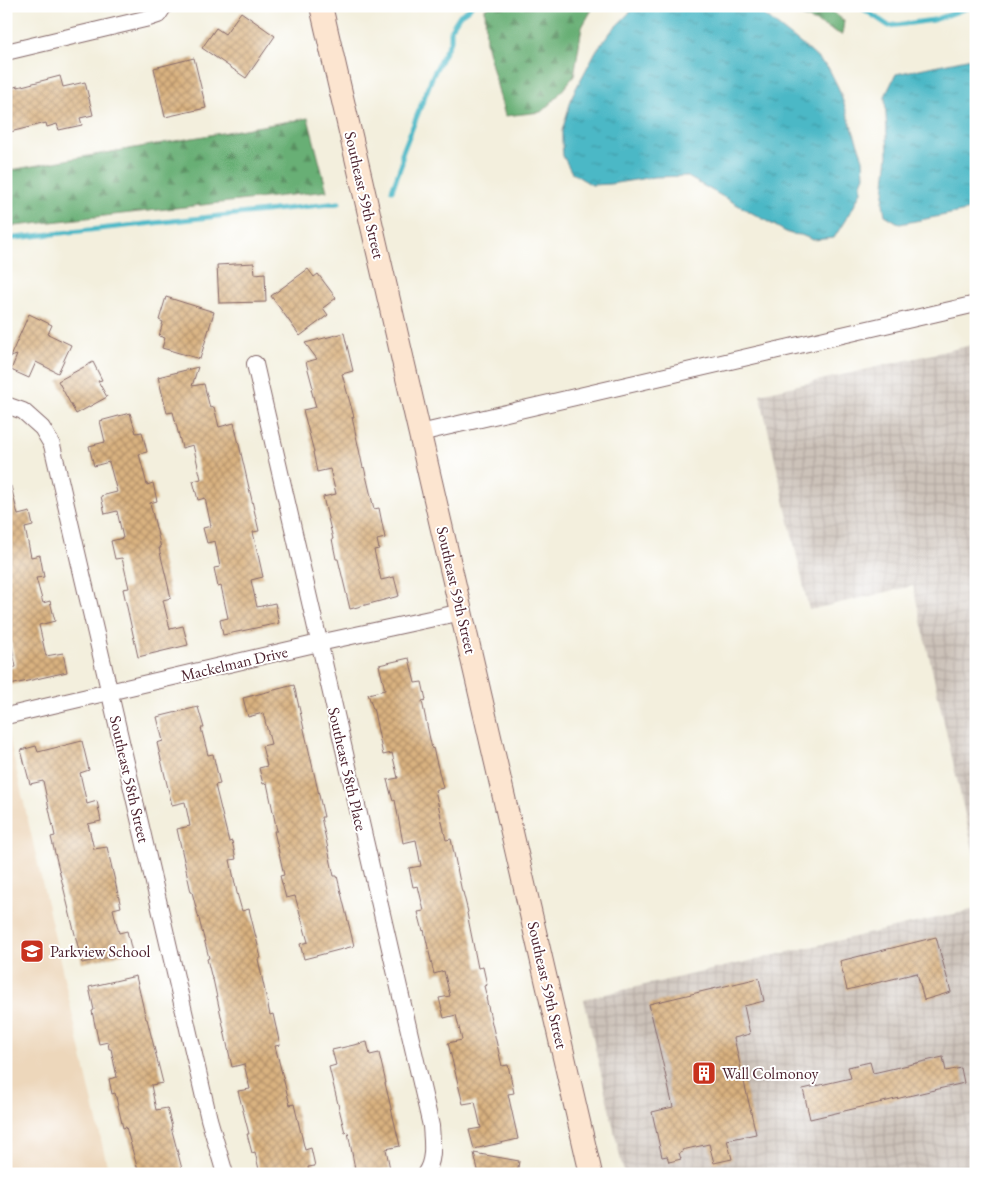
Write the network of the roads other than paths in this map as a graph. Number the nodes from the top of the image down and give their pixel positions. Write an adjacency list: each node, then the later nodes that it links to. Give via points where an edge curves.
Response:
1 (321, 6): 7 (main road, Southeast 59th Street)
2 (164, 8): 3 (street, via 149,18)
3 (6, 52)
4 (976, 304): 7 (street)
5 (256, 364): 9 (street, Southeast 58th Place)
6 (6, 405): 10 (street, Southeast 58th Street, via 23,411 42,428 52,445)
7 (420, 433): 8 (main road, Southeast 59th Street)
8 (462, 612): 9 (street, Mackelman Drive); 14 (main road, Southeast 59th Street)
9 (319, 643): 10 (street, Mackelman Drive); 13 (street, Southeast 58th Place, via 431,1126 431,1157)
10 (109, 692): 11 (street, Mackelman Drive); 12 (street, Southeast 58th Street, via 209,1119)
11 (6, 716)
12 (225, 1174)
13 (425, 1174)
14 (591, 1174)

